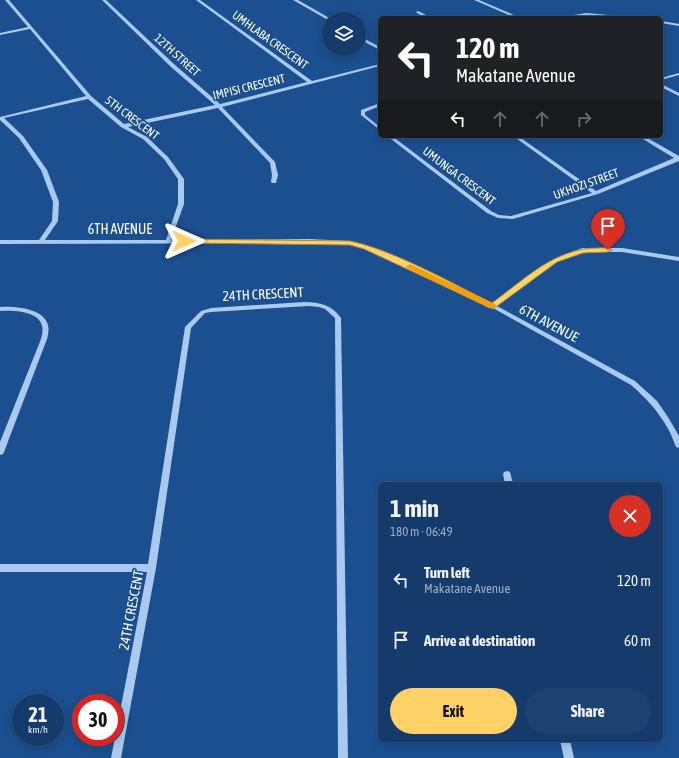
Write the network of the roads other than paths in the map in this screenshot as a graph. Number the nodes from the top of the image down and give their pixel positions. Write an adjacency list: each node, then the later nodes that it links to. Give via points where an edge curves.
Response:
1 (7, 0): 14 (street, 5TH CRESCENT)
2 (104, 0): 26 (street, 12TH STREET, via 172,66)
3 (198, 0): 21 (street, UMHLABA CRESCENT)
4 (296, 0): 7 (street)
5 (476, 0): 9 (street)
6 (418, 12): 8 (street)
7 (322, 15)
8 (426, 16)
9 (514, 16)
10 (572, 16): 11 (street)
11 (610, 16)
12 (663, 22): 13 (street)
13 (679, 24)
14 (30, 28): 15 (street); 24 (street, 5TH CRESCENT)
15 (0, 34)
16 (366, 41): 17 (street)
17 (378, 48)
18 (378, 65): 21 (street, IMPISI CRESCENT)
19 (679, 74): 20 (street)
20 (663, 78)
21 (310, 82): 26 (street, IMPISI CRESCENT)
22 (663, 86): 23 (street)
23 (679, 95)
24 (89, 97): 27 (street, 5TH CRESCENT); 28 (street, 5TH CRESCENT)
25 (378, 105): 29 (street, via 363,111 363,115)
26 (219, 106): 28 (street, IMPISI CRESCENT); 34 (street, 12TH STREET, via 273,163)
27 (0, 118): 39 (street, via 21,137 44,170 56,202 56,222)
28 (123, 126): 37 (street, 5TH CRESCENT, via 145,138 166,158 181,179 181,204)
29 (378, 127)
30 (392, 138): 36 (street, UMUNGA CRESCENT, via 489,212)
31 (518, 138): 35 (street)
32 (644, 138): 33 (street)
33 (679, 158): 35 (street, UKHOZI STREET)
34 (274, 182)
35 (596, 193): 36 (street, UKHOZI STREET, via 511,218)
36 (498, 216)
37 (168, 241): 39 (street, 6TH AVENUE); 41 (street, 6TH AVENUE, via 350,243 388,256)
38 (0, 242): 39 (street, 6TH AVENUE)
39 (41, 242)
40 (679, 259): 41 (street, via 622,250 582,250 554,261)
41 (493, 306): 43 (street, 6TH AVENUE, via 612,370 633,384 648,396 666,418)
42 (0, 308): 44 (street, via 31,312 42,318 46,326 44,339)
43 (679, 445)
44 (0, 452)
45 (507, 474): 46 (street)
46 (509, 482)
47 (0, 568): 48 (street)
48 (152, 568): 50 (street, 24TH CRESCENT); 51 (street, 24TH CRESCENT, via 188,327 204,312 211,310 304,304 319,304 332,309 338,318)
49 (565, 742): 52 (street)
50 (116, 758)
51 (343, 758)
52 (569, 758)

